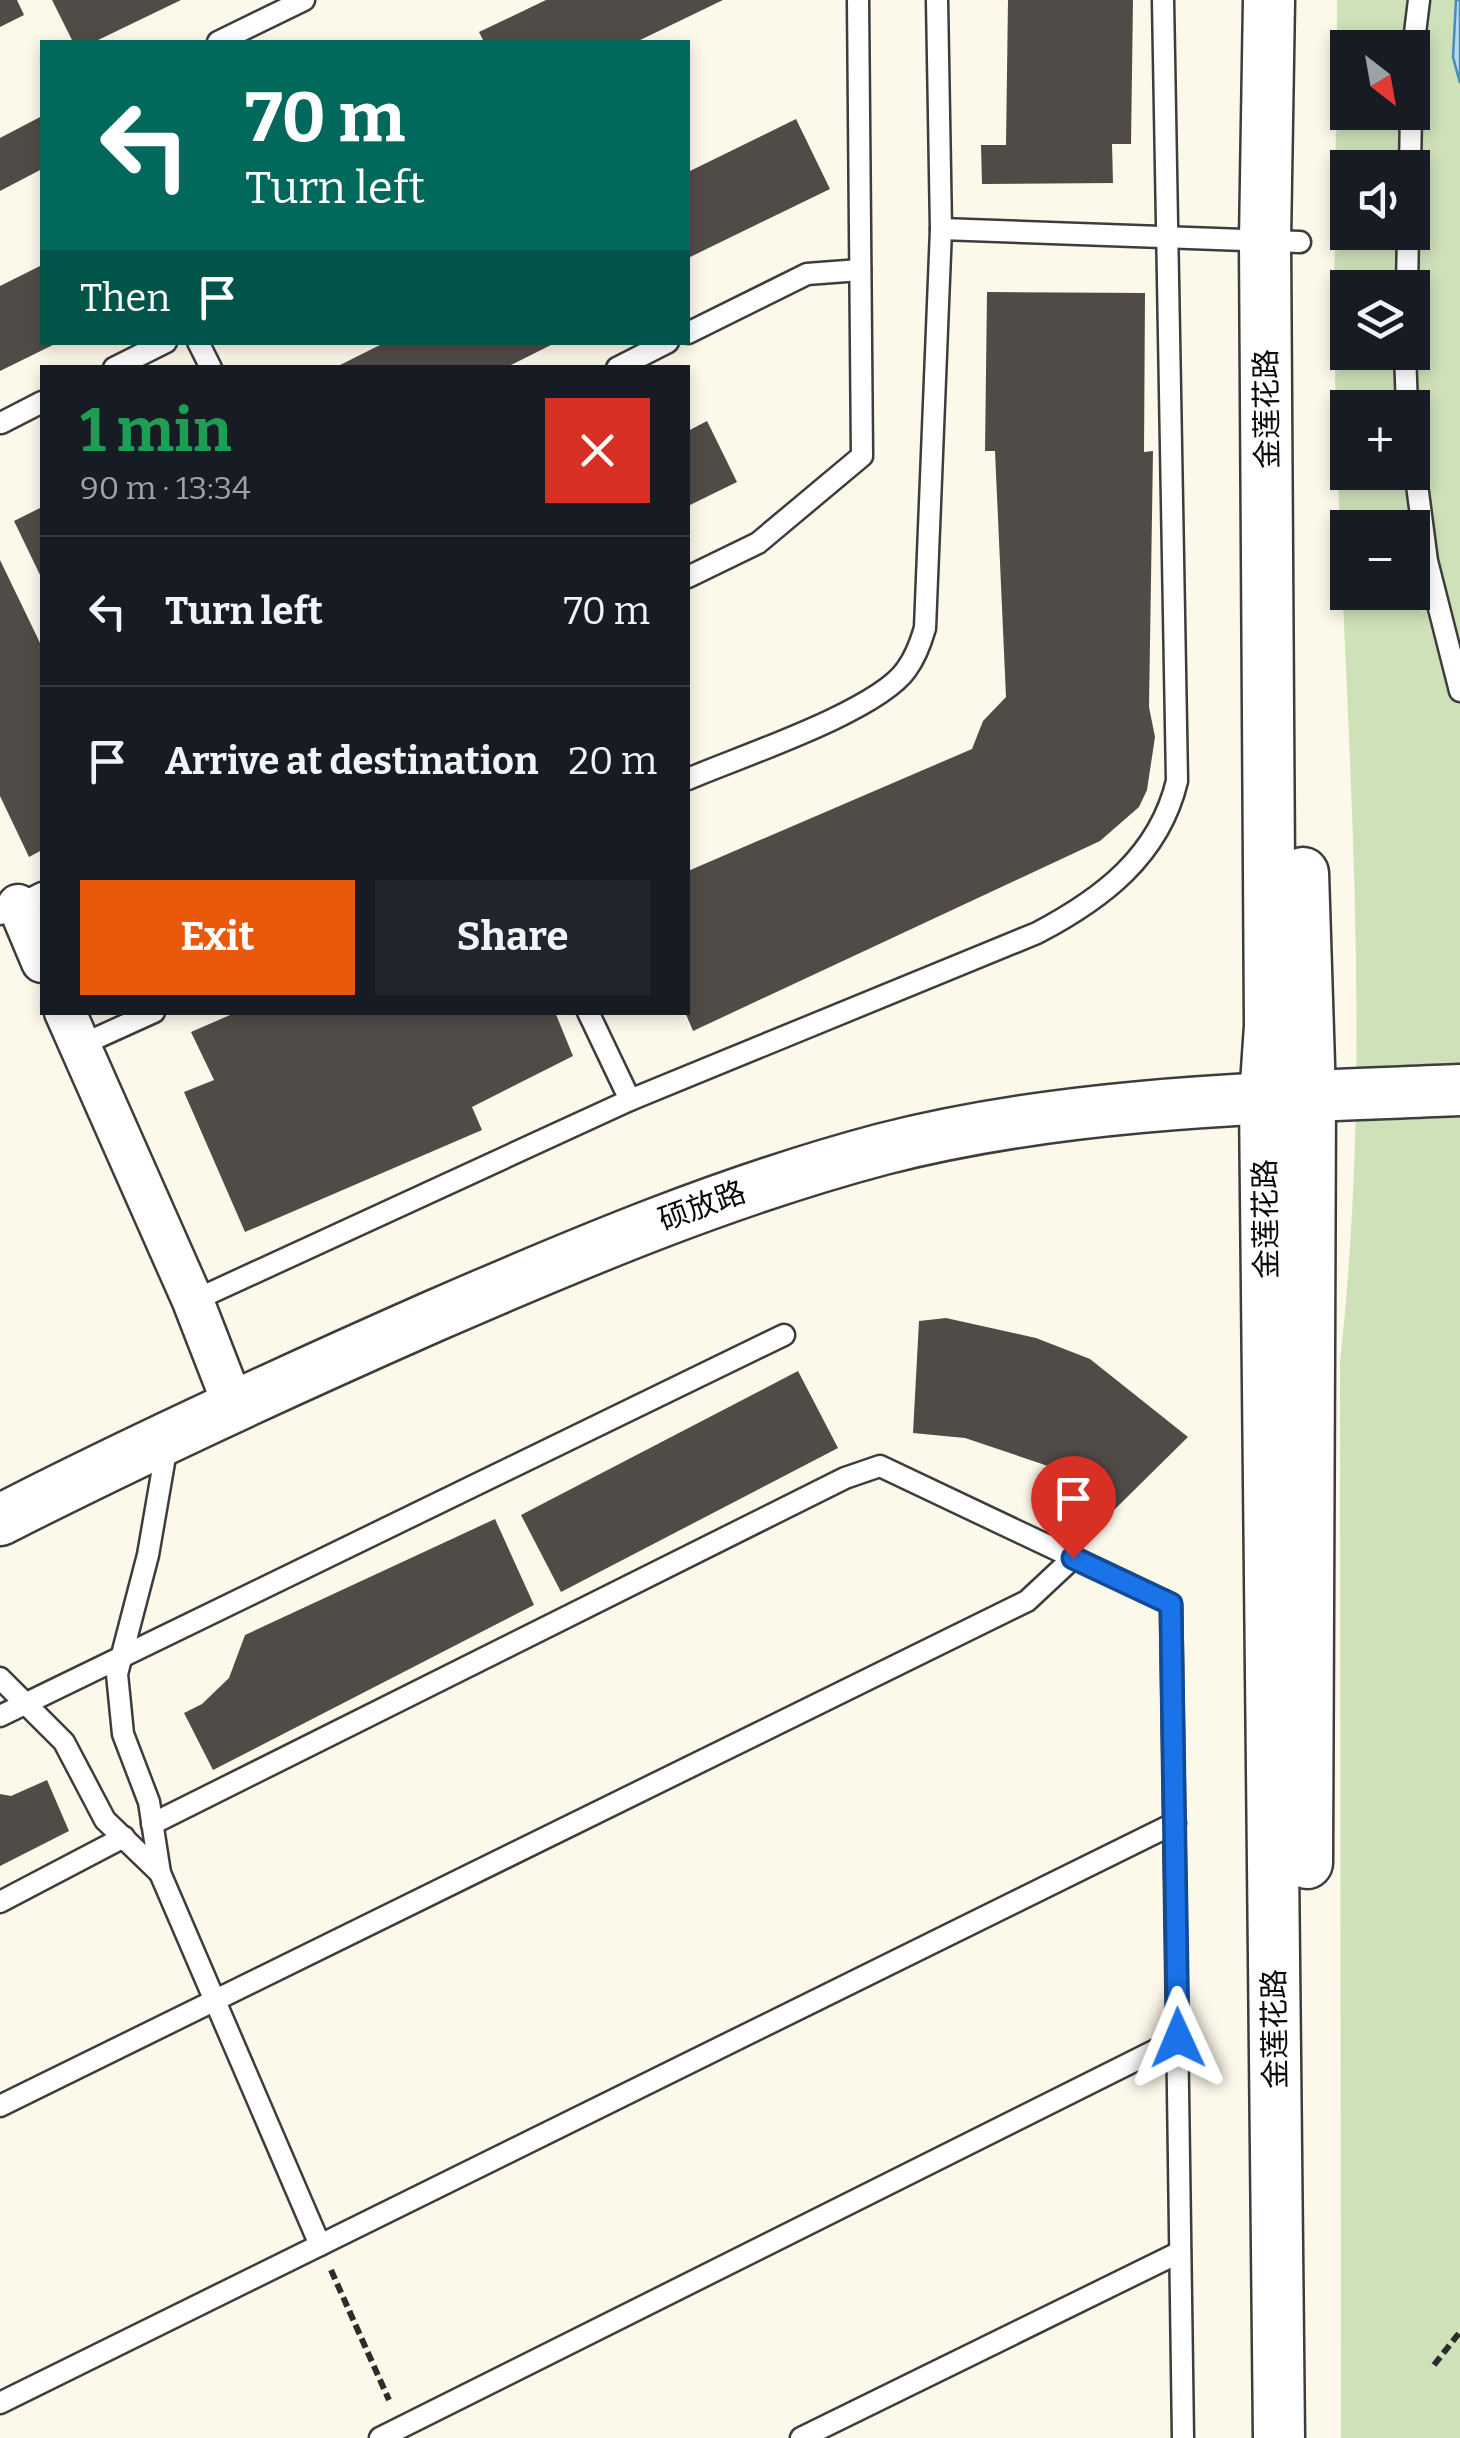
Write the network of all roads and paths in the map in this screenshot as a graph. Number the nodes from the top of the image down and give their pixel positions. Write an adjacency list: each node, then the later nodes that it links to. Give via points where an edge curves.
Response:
1 (304, 0): 9 (lane)
2 (858, 0): 13 (lane)
3 (938, 0): 10 (lane)
4 (1163, 0): 11 (lane)
5 (1269, 0): 12 (street, 金莲花路)
6 (1300, 0): 12 (street, 金莲花路)
7 (1419, 0): 8 (lane)
8 (1415, 30)
9 (222, 40)
10 (941, 229): 11 (lane); 24 (lane, via 920,642 906,671 876,698)
11 (1165, 235): 12 (lane); 32 (lane, via 1177,781 1154,839 1125,875 1037,933)
12 (1282, 240): 31 (street, 金莲花路, via 1270,656 1270,1026)
13 (860, 270): 14 (lane, via 806,274); 22 (lane, via 862,456 758,542)
14 (690, 332)
15 (160, 345): 17 (lane)
16 (662, 345): 18 (lane)
17 (120, 365)
18 (624, 365)
19 (40, 403): 20 (lane)
20 (1, 422)
21 (1418, 490): 23 (lane, via 1427,560)
22 (690, 576)
23 (1460, 691)
24 (690, 778)
25 (20, 904): 26 (street)
26 (40, 957)
27 (140, 1015): 29 (lane)
28 (589, 1015): 32 (lane)
29 (72, 1029): 33 (street)
30 (1460, 1090): 31 (street, 硕放路)
31 (1287, 1098): 35 (street, 硕放路, via 990,1128 886,1148 592,1247); 60 (street, 金莲花路); 61 (street, 金莲花路)
32 (630, 1100): 33 (lane)
33 (192, 1302): 35 (street)
34 (784, 1335): 39 (lane)
35 (233, 1404): 36 (street, 硕放路)
36 (169, 1433): 37 (street, 硕放路); 39 (lane, via 148,1555)
37 (0, 1520)
38 (1073, 1558): 43 (lane, via 1171,1604); 44 (lane, via 880,1466); 48 (lane, via 1027,1601)
39 (121, 1654): 41 (lane); 44 (lane, via 123,1734)
40 (0, 1678): 41 (lane)
41 (26, 1702): 42 (lane); 45 (lane, via 64,1742 105,1820)
42 (0, 1716)
43 (1174, 1823): 49 (lane); 51 (lane)
44 (152, 1824): 46 (lane)
45 (124, 1838): 46 (lane); 47 (lane)
46 (160, 1873): 48 (lane)
47 (0, 1902)
48 (215, 2000): 50 (lane); 51 (lane)
49 (1178, 2038): 52 (lane); 56 (lane)
50 (0, 2106)
51 (320, 2245): 55 (lane); 56 (path)
52 (1180, 2252): 58 (lane); 59 (lane)
53 (1460, 2332): 54 (path)
54 (1434, 2365)
55 (0, 2403)
56 (402, 2427): 57 (lane)
57 (380, 2438)
58 (801, 2438)
59 (1184, 2438)
60 (1279, 2438)
61 (1306, 2438)

